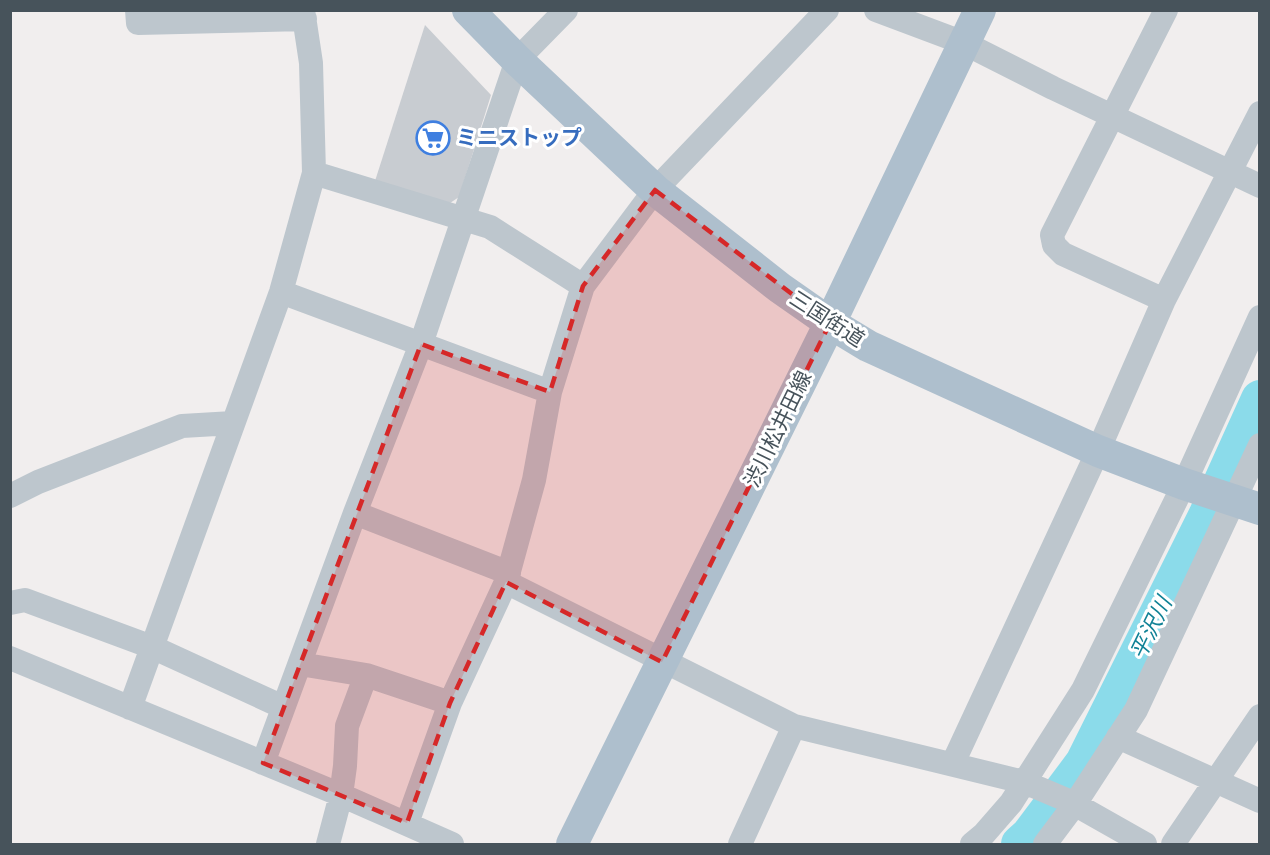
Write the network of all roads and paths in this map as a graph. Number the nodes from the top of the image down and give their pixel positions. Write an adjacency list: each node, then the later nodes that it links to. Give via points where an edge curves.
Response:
1 (137, 10): 8 (street, via 138,23)
2 (468, 10): 10 (main road, 三国街道)
3 (566, 10): 10 (street)
4 (827, 10): 16 (street)
5 (876, 10): 9 (street)
6 (980, 10): 9 (main road, 渋川松井田線)
7 (1166, 10): 12 (street)
8 (304, 15): 14 (street, via 311,63)
9 (964, 43): 12 (street); 22 (main road, 渋川松井田線)
10 (517, 60): 16 (main road, 三国街道); 17 (street)
11 (1260, 113): 13 (street)
12 (1111, 116): 13 (street); 20 (street, via 1052,235 1054,245 1063,254)
13 (1229, 170): 15 (street); 20 (street)
14 (314, 173): 17 (street); 19 (street)
15 (1260, 186)
16 (655, 190): 18 (street); 22 (main road, 三国街道)
17 (465, 219): 18 (street, via 490,227); 23 (street)
18 (584, 286): 25 (street)
19 (281, 292): 23 (street); 26 (street)
20 (1164, 300): 28 (street)
21 (1260, 317): 24 (street)
22 (830, 323): 28 (main road, 三国街道, via 868,346); 37 (main road, 渋川松井田線)
23 (421, 344): 25 (street); 32 (street)
24 (1247, 364): 29 (street)
25 (550, 392): 33 (street, via 534,480)
26 (233, 423): 30 (street, via 182,426); 35 (street)
27 (1260, 445): 31 (street)
28 (1098, 452): 29 (main road, 三国街道); 47 (street)
29 (1192, 486): 31 (main road, 三国街道); 49 (street)
30 (10, 496)
31 (1240, 503): 45 (street, via 1136,710)
32 (355, 513): 33 (street); 38 (street)
33 (508, 578): 37 (street); 40 (street)
34 (10, 603): 35 (street, via 25,600)
35 (152, 647): 41 (street); 42 (street)
36 (10, 658): 42 (street)
37 (662, 662): 44 (street); 56 (main road, 渋川松井田線)
38 (300, 664): 39 (street); 41 (street)
39 (366, 675): 40 (street); 50 (street, via 347,726)
40 (450, 703): 53 (street)
41 (284, 707): 46 (street)
42 (130, 708): 46 (street)
43 (1260, 716): 48 (street)
44 (794, 726): 47 (street); 57 (street)
45 (1118, 737): 48 (street); 52 (street)
46 (263, 763): 50 (street)
47 (953, 763): 49 (street)
48 (1216, 781): 51 (street); 61 (street)
49 (1031, 785): 52 (street); 58 (street)
50 (341, 795): 53 (street); 54 (street)
51 (1260, 801)
52 (1072, 802): 59 (street); 60 (street)
53 (407, 823): 55 (street)
54 (328, 844)
55 (452, 844)
56 (572, 844)
57 (740, 844)
58 (972, 844)
59 (1045, 844)
60 (1144, 844)
61 (1173, 844)

